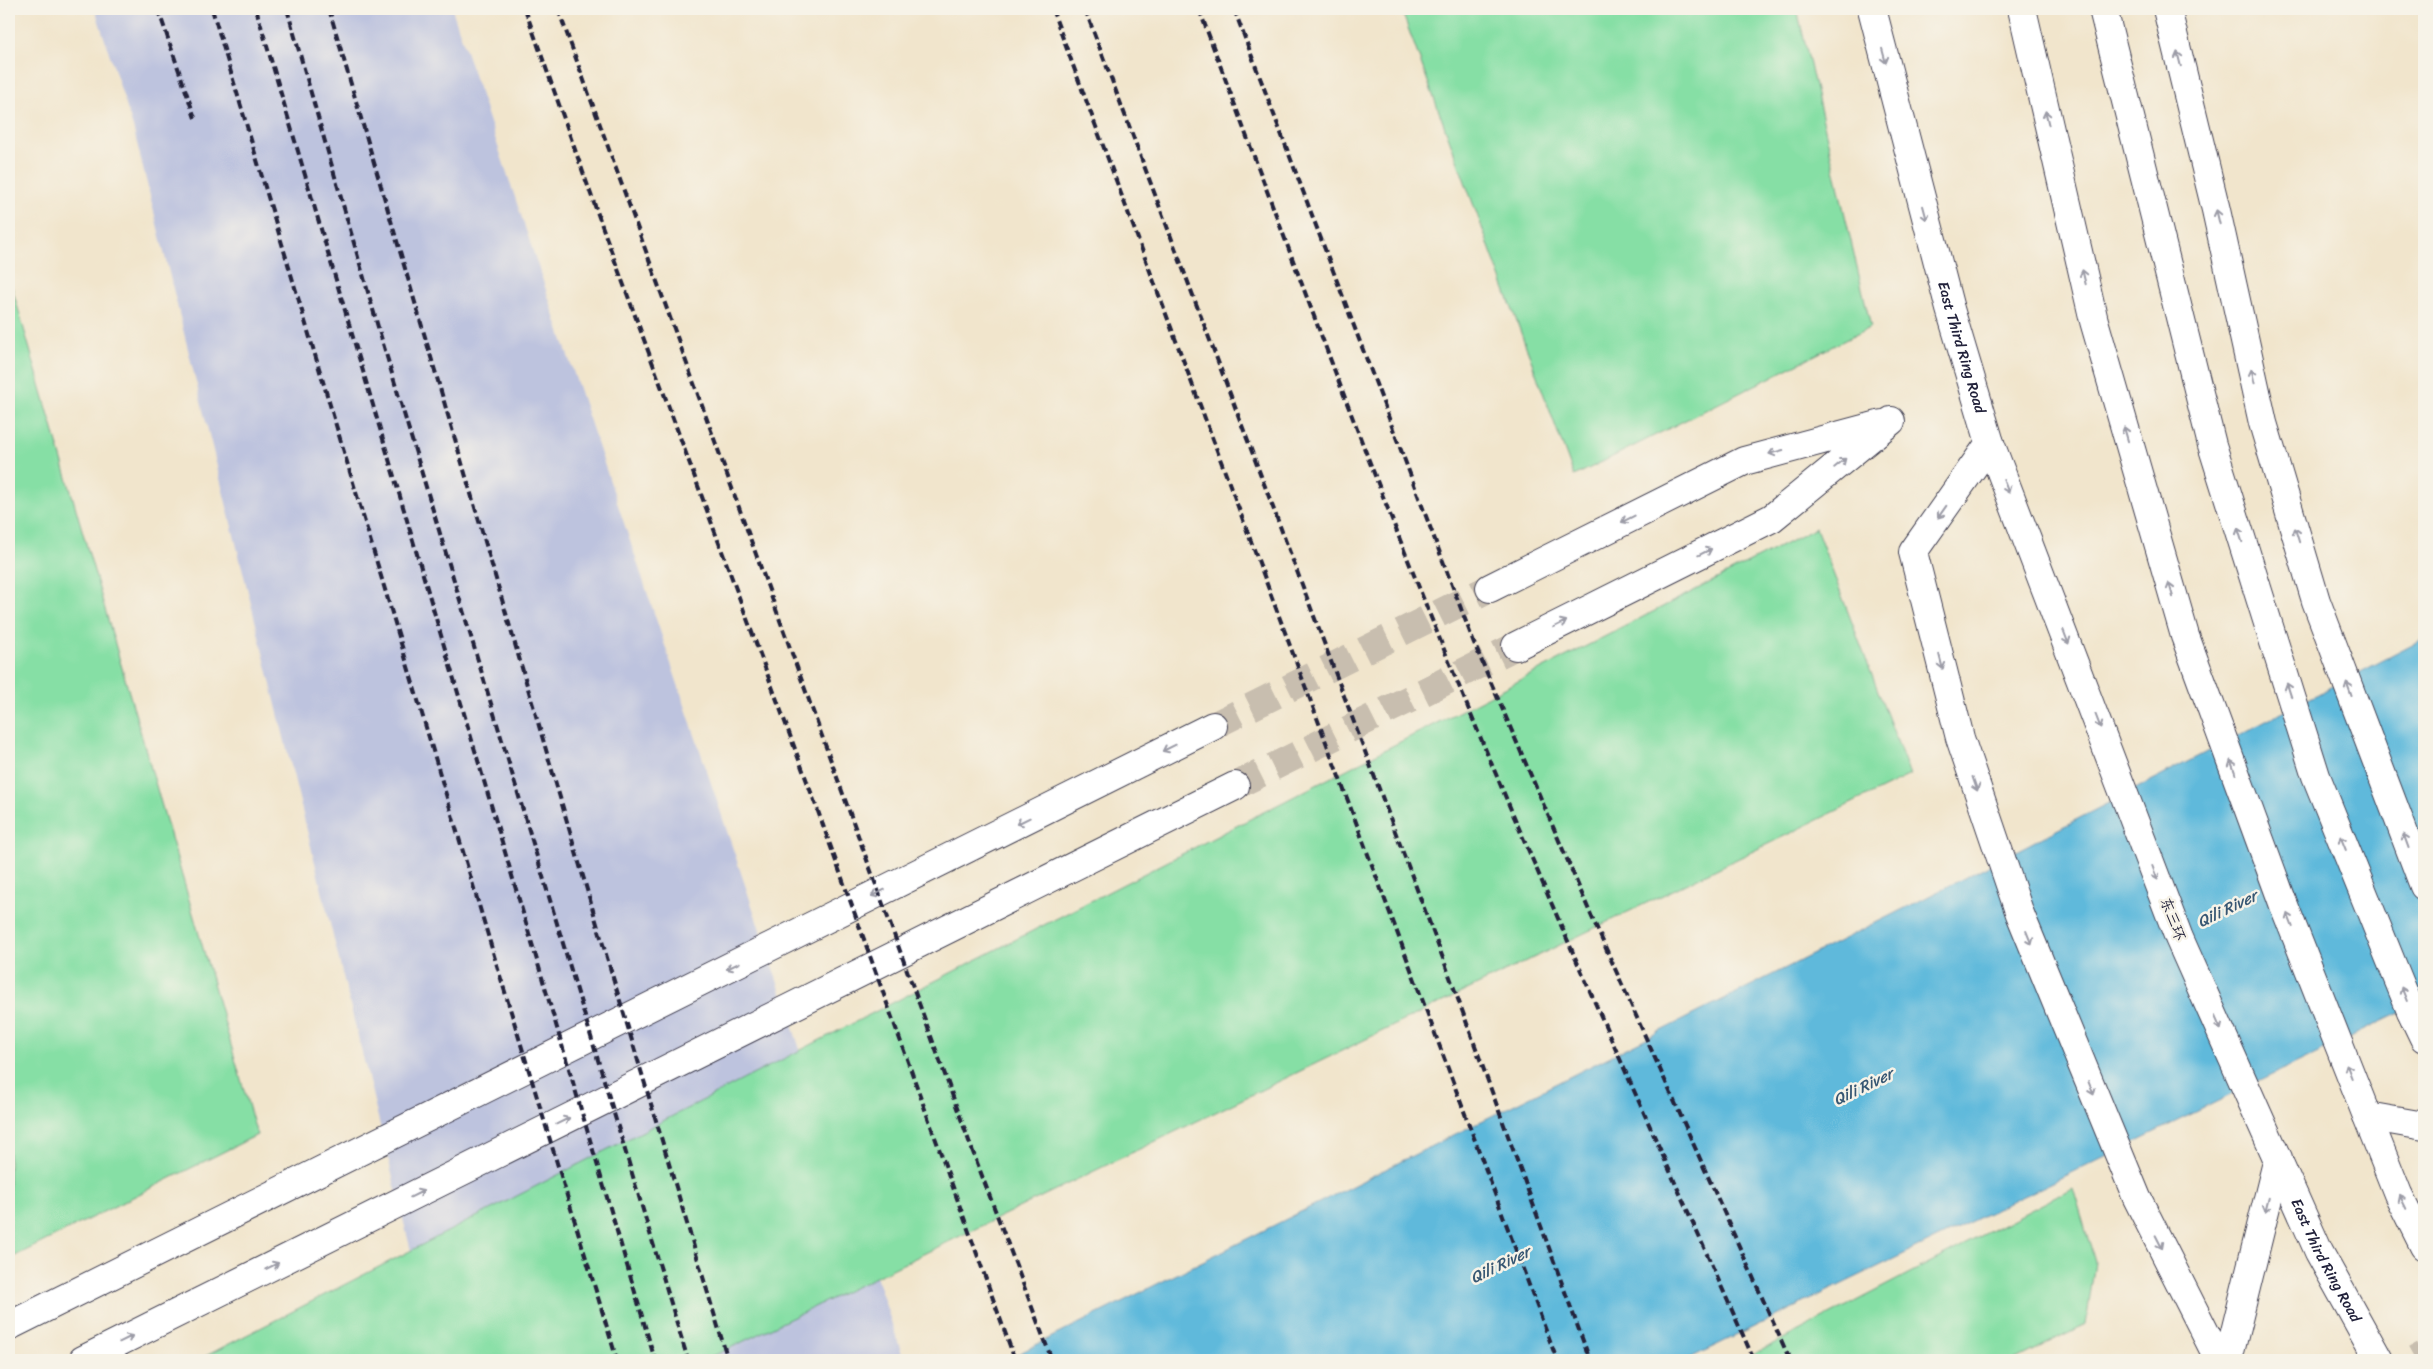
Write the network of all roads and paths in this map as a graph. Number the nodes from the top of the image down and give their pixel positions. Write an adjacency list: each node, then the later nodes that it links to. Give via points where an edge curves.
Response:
1 (1872, 9): 5 (street, East Third Ring Road, one-way to 5, via 1950,309)
2 (2022, 9): 13 (street, one-way to 2, via 2280,894 2185,636 2094,321)
3 (2103, 9): 12 (street, one-way to 3, via 2316,776 2212,445)
4 (2167, 9): 11 (street, one-way to 4, via 2316,601 2263,423)
5 (1990, 443): 8 (street, East Third Ring Road, one-way to 8); 19 (street, one-way to 19, via 1913,552 1960,738 2020,914 2137,1198)
6 (1490, 588): 7 (street, one-way to 6, via 1772,518 1891,421 1744,461)
7 (1516, 646)
8 (2080, 675): 15 (street, 东三环, one-way to 15, via 2179,938)
9 (1213, 726): 17 (street, one-way to 17)
10 (1235, 786): 18 (street, one-way to 10)
11 (2424, 886)
12 (2424, 1038)
13 (2367, 1116): 14 (street); 16 (street, one-way to 13, via 2398,1194)
14 (2424, 1126)
15 (2278, 1158): 20 (street, one-way to 20); 21 (street, East Third Ring Road, via 2319,1252)
16 (2424, 1246)
17 (9, 1326)
18 (83, 1360)
19 (2219, 1360)
20 (2228, 1360)
21 (2379, 1360)

